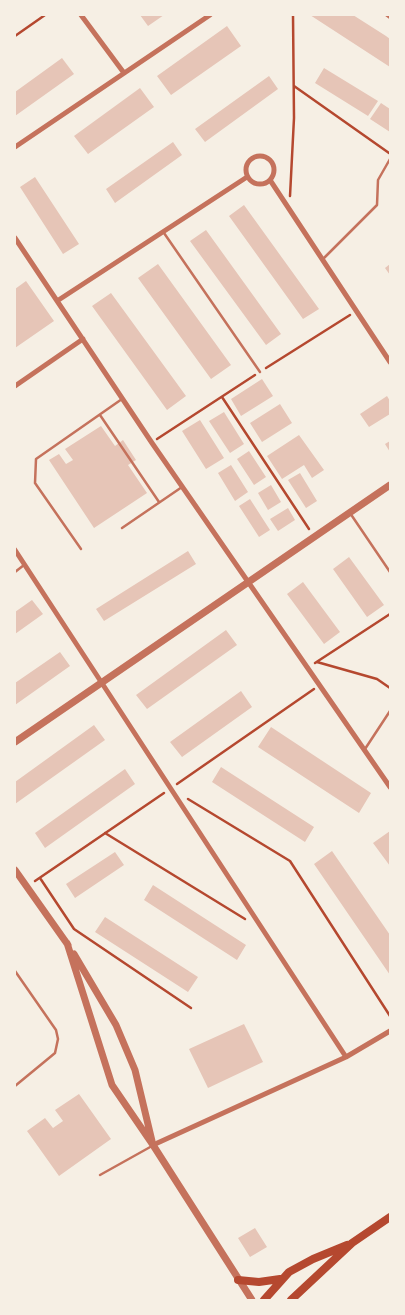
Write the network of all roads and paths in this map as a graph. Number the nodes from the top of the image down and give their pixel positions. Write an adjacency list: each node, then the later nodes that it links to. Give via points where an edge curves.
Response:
1 (45, 15): 7 (path)
2 (81, 15): 8 (street)
3 (210, 15): 8 (street)
4 (293, 15): 9 (path)
5 (386, 15): 6 (lane)
6 (390, 18)
7 (15, 36)
8 (124, 73): 10 (street)
9 (294, 86): 11 (path); 15 (path)
10 (15, 147)
11 (390, 154)
12 (390, 159): 18 (lane, via 378,180 377,205)
13 (247, 177): 14 (street, via 255,184 266,184); 14 (street, via 249,162 262,156 273,164 274,173); 16 (street)
14 (270, 180): 15 (street)
15 (290, 210): 18 (street)
16 (163, 232): 19 (street); 22 (lane)
17 (15, 238): 19 (street)
18 (322, 260): 21 (street)
19 (57, 301): 20 (street)
20 (82, 340): 23 (street); 25 (street)
21 (390, 362)
22 (260, 372)
23 (15, 386)
24 (222, 397): 32 (path)
25 (122, 399): 26 (lane); 28 (street)
26 (100, 414): 29 (lane); 33 (lane, via 36,459 35,483)
27 (390, 484): 30 (street)
28 (182, 487): 29 (lane); 38 (street)
29 (159, 502): 31 (lane)
30 (350, 512): 32 (street); 37 (lane)
31 (122, 528)
32 (314, 537): 38 (street)
33 (81, 549)
34 (15, 550): 35 (street)
35 (24, 565): 36 (lane); 42 (street)
36 (15, 572)
37 (390, 572)
38 (248, 582): 41 (street); 42 (street)
39 (390, 614): 40 (path)
40 (318, 662): 41 (path); 43 (path, via 377,679)
41 (308, 668): 46 (street)
42 (102, 682): 45 (street); 48 (street)
43 (390, 688)
44 (390, 711): 46 (lane)
45 (15, 742)
46 (364, 750): 47 (street)
47 (390, 787)
48 (171, 789): 52 (street); 56 (path, via 290,862)
49 (104, 833): 52 (path)
50 (15, 870): 53 (street)
51 (40, 878): 55 (path, via 74,929)
52 (263, 931): 58 (street)
53 (67, 943): 60 (street, via 116,1025 134,1070); 60 (street, via 112,1085)
54 (15, 971): 59 (lane, via 56,1030 58,1039 55,1053)
55 (191, 1008)
56 (390, 1016)
57 (390, 1031): 58 (street)
58 (346, 1057): 60 (street)
59 (15, 1086)
60 (153, 1145): 61 (lane); 65 (street)
61 (100, 1175)
62 (390, 1217): 63 (main road)
63 (352, 1243): 64 (main road, via 314,1258); 68 (main road)
64 (280, 1279): 65 (main road); 67 (main road)
65 (238, 1280): 66 (street)
66 (252, 1300)
67 (264, 1300)
68 (291, 1300)

